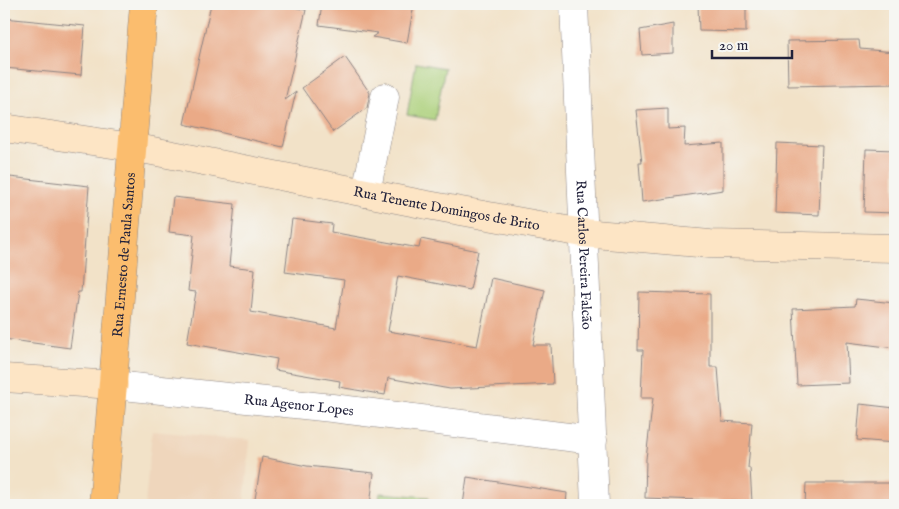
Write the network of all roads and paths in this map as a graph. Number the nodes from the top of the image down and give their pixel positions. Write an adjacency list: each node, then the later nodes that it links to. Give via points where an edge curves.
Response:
1 (144, 4): 5 (main road, Rua Ernesto de Paula Santos)
2 (574, 4): 7 (street, Rua Carlos Pereira Falcão)
3 (385, 97): 6 (street)
4 (4, 128): 5 (street, Rua Tenente Domingos de Brito)
5 (132, 147): 6 (street, Rua Tenente Domingos de Brito); 10 (main road, Rua Ernesto de Paula Santos)
6 (366, 194): 7 (street, Rua Tenente Domingos de Brito)
7 (583, 233): 8 (street, Rua Tenente Domingos de Brito, via 710,244); 11 (street, Rua Carlos Pereira Falcão)
8 (895, 248)
9 (4, 378): 10 (street, Rua Agenor Lopes)
10 (114, 385): 11 (street, Rua Agenor Lopes); 12 (main road, Rua Ernesto de Paula Santos)
11 (593, 440): 13 (street, Rua Carlos Pereira Falcão)
12 (103, 505)
13 (595, 505)

